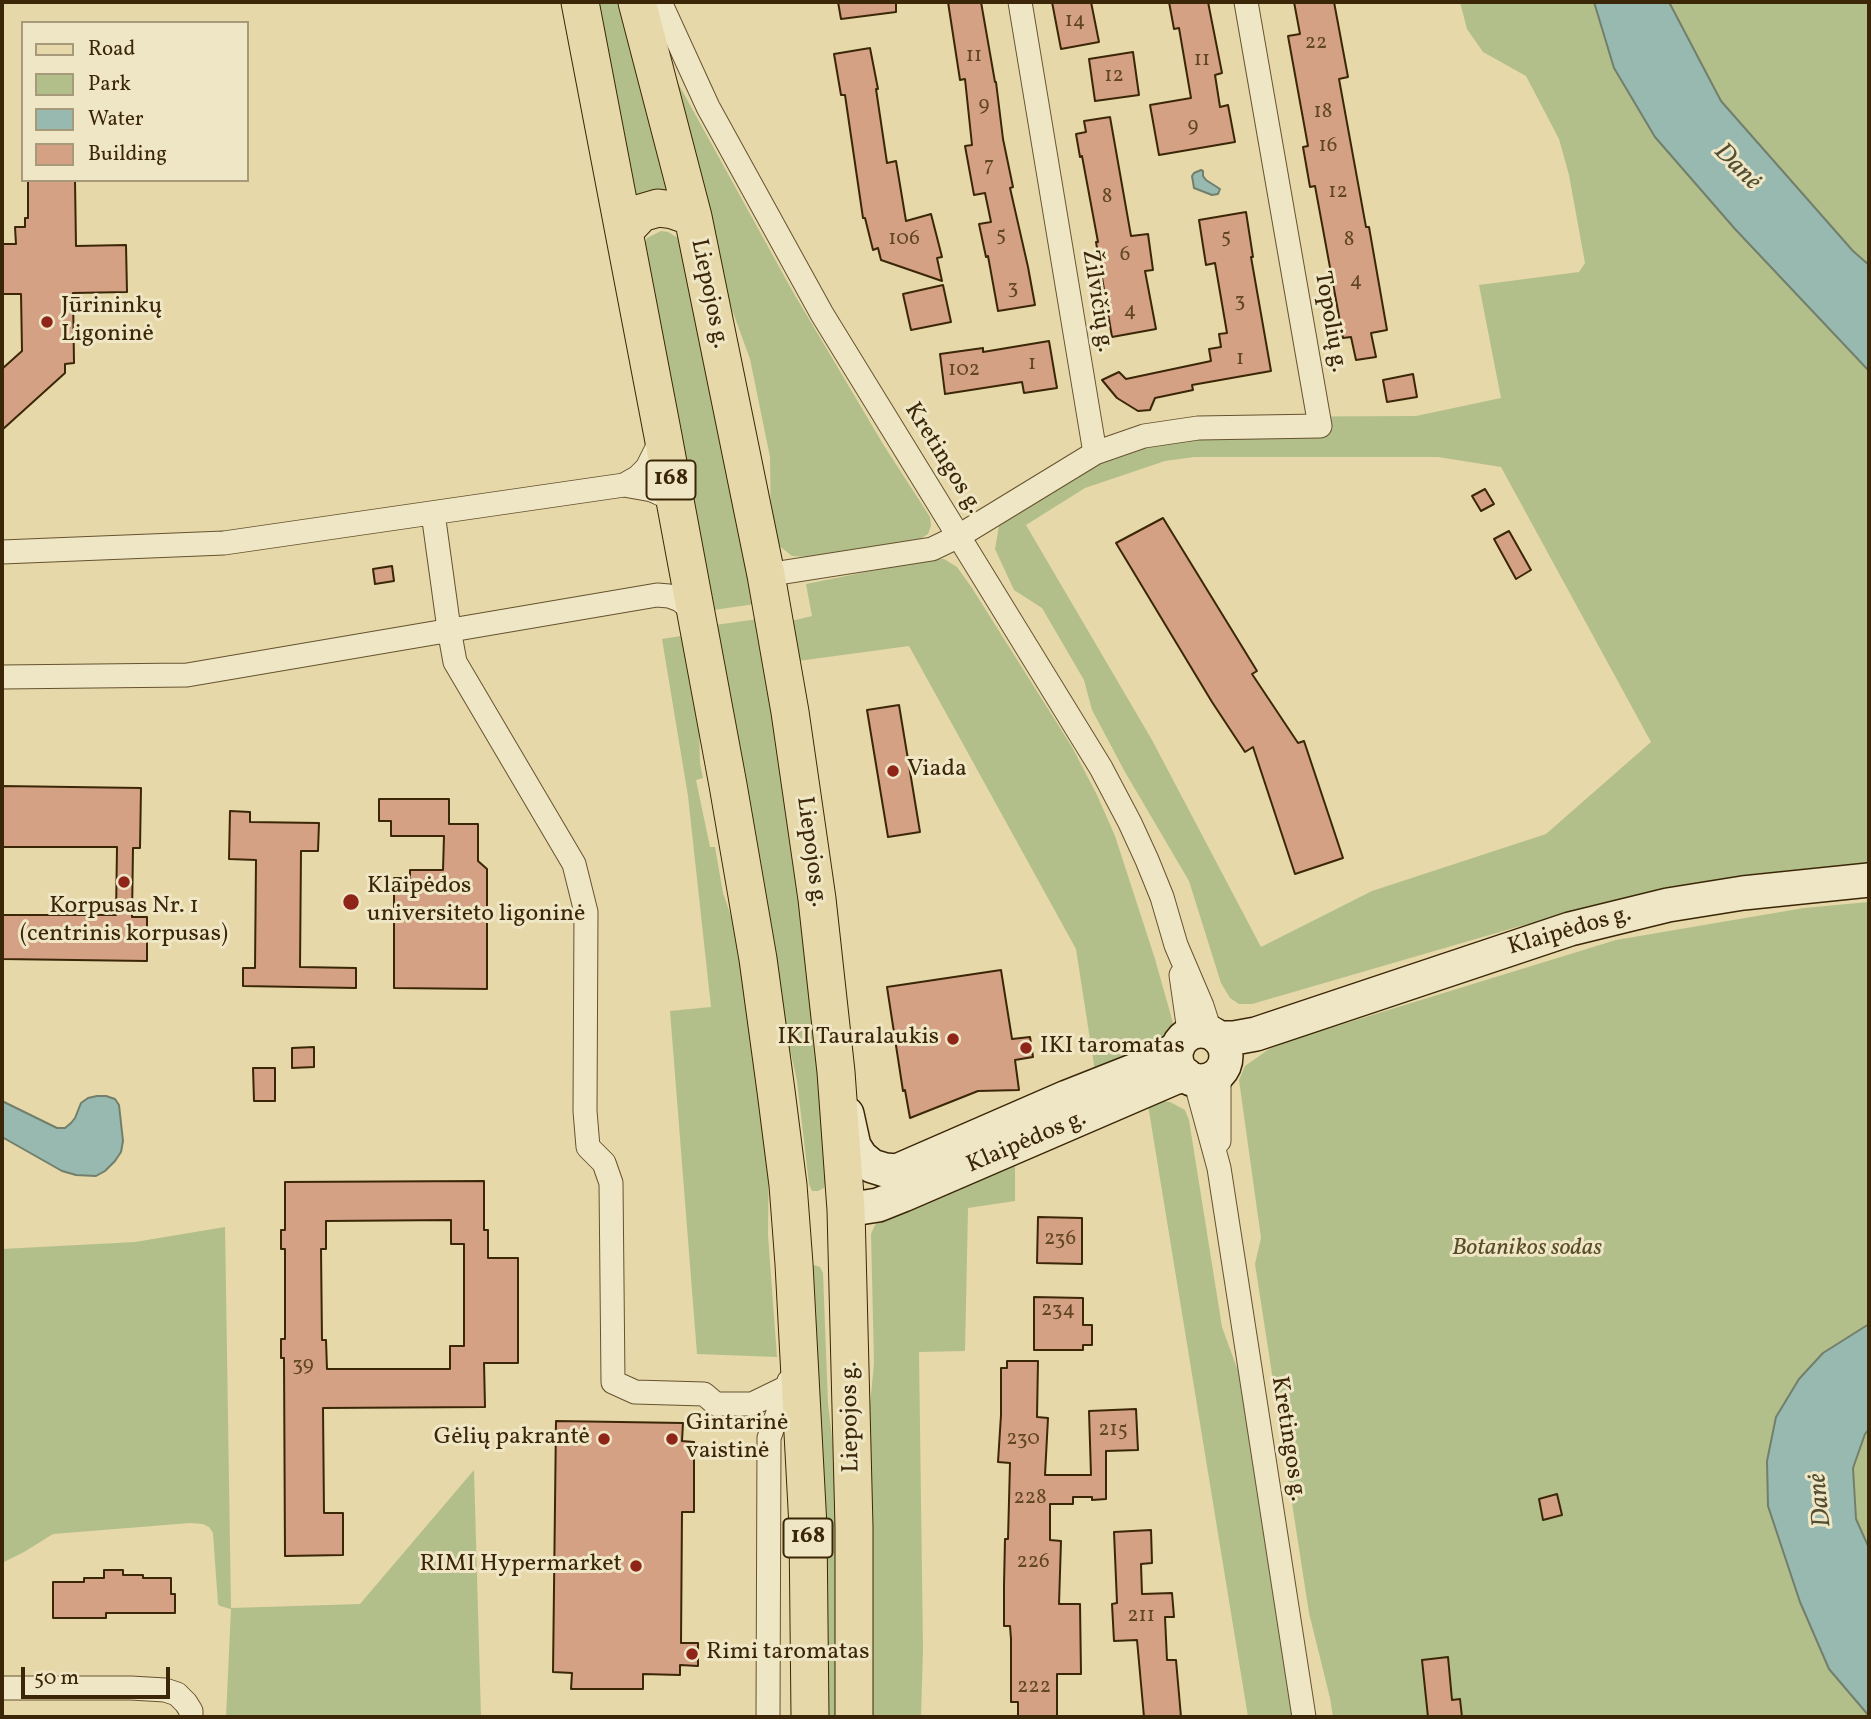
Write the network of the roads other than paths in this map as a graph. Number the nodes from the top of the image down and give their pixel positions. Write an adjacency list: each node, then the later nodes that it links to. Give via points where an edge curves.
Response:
1 (580, 2): 7 (main road, Liepojos g. / 168)
2 (638, 2): 6 (main road, Liepojos g. / 168)
3 (660, 2): 13 (street, Kretingos g., via 708,107 822,314)
4 (1020, 2): 9 (street, Žilvičių g.)
5 (1246, 2): 9 (street, Topolių g., via 1320,426 1198,428 1144,436)
6 (693, 217): 7 (main road, via 658,208 641,214); 16 (main road, Liepojos g. / 168)
7 (624, 231): 8 (main road, Liepojos g. / 168)
8 (663, 436): 10 (street, via 647,468); 11 (main road, Liepojos g. / 168)
9 (1095, 453): 13 (street)
10 (624, 485): 11 (street, via 652,490); 12 (street)
11 (676, 506): 14 (main road, Liepojos g. / 168)
12 (433, 513): 15 (street, via 224,542); 19 (street)
13 (959, 536): 16 (street, via 932,549); 22 (street, Kretingos g., via 1077,727 1130,823 1162,897)
14 (682, 542): 17 (street, via 676,567); 18 (main road, Liepojos g. / 168)
15 (2, 552)
16 (766, 575): 27 (main road, Liepojos g. / 168, via 804,806)
17 (657, 595): 18 (street, via 680,600); 19 (street)
18 (695, 613): 30 (main road, Liepojos g. / 168, via 758,958)
19 (449, 629): 20 (street, via 187,675); 36 (street, via 456,662 574,864 586,912 585,1111 588,1147 604,1163 611,1183 613,1382 635,1392 704,1394 716,1404)
20 (2, 677)
21 (1869, 880): 24 (main road, Klaipėdos g., via 1681,903 1570,929)
22 (1176, 945): 23 (street, Kretingos g.); 25 (street, Kretingos g., via 1188,1024)
23 (1191, 979): 24 (street, Klaipėdos g., via 1220,1015 1233,1023); 25 (street, Kretingos g.)
24 (1268, 1030): 25 (main road)
25 (1203, 1055): 26 (main road, Klaipėdos g.); 27 (main road, via 1167,1055 897,1171 872,1166 861,1157); 28 (street, Kretingos g.); 29 (street, Kretingos g., via 1219,1085)
26 (1151, 1089): 28 (street, via 1180,1096); 31 (main road, Klaipėdos g.)
27 (839, 1100): 31 (main road, Liepojos g. / 168)
28 (1204, 1113): 29 (street, Kretingos g.)
29 (1219, 1168): 43 (street, Kretingos g.)
30 (788, 1185): 31 (main road, via 817,1204); 32 (main road, Liepojos g. / 168)
31 (862, 1208): 33 (main road, Liepojos g. / 168); 34 (main road, via 861,1280)
32 (794, 1264): 33 (main road, via 806,1252 818,1249); 35 (main road, Liepojos g. / 168)
33 (848, 1265): 34 (main road, Liepojos g. / 168)
34 (849, 1303): 42 (main road, Liepojos g. / 168)
35 (792, 1374): 36 (street); 37 (street); 41 (main road, Liepojos g. / 168, via 808,1527)
36 (752, 1404): 37 (street)
37 (769, 1438): 40 (street)
38 (2, 1688): 39 (street, via 165,1690 186,1703)
39 (191, 1717)
40 (768, 1717)
41 (810, 1717)
42 (854, 1717)
43 (1304, 1717)

